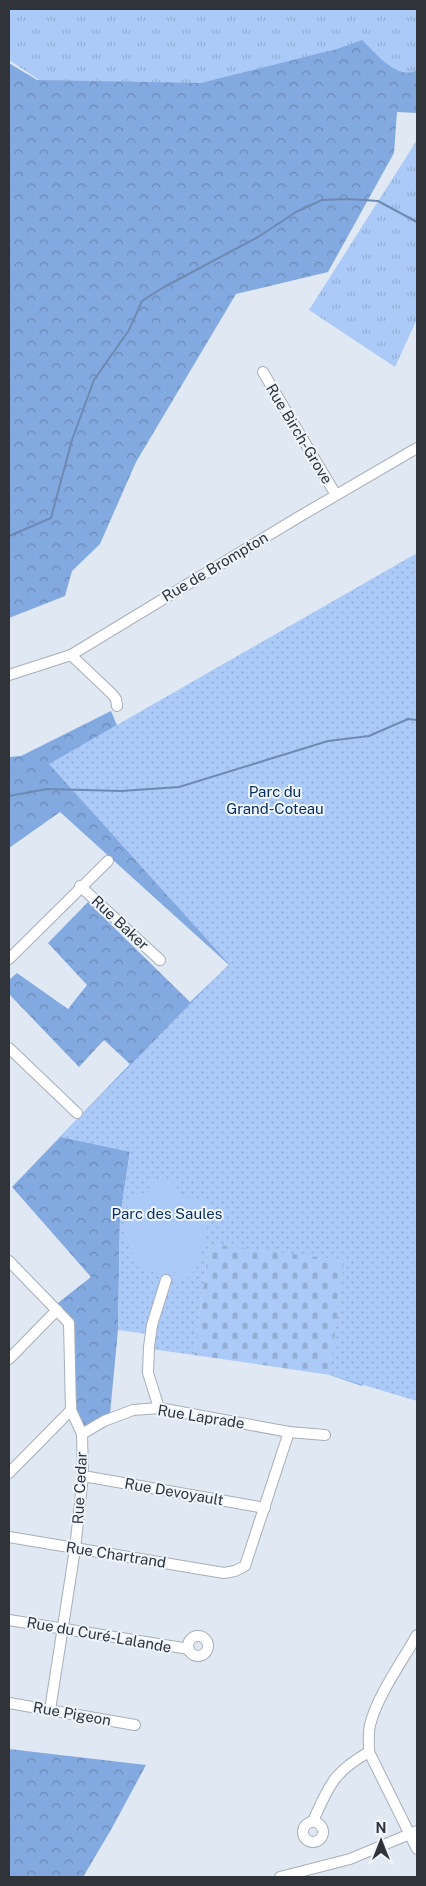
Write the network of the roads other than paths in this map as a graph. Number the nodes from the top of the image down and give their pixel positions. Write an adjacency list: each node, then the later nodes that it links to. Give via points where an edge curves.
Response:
1 (263, 372): 3 (street, Rue Birch-Grove)
2 (417, 448): 3 (street, Rue de Brompton)
3 (336, 495): 4 (street, Rue de Brompton)
4 (71, 654): 5 (street, Rue de Brompton); 6 (street, via 112,694)
5 (9, 675)
6 (117, 706)
7 (108, 861): 8 (street)
8 (80, 886): 9 (street); 10 (street, Rue Baker)
9 (9, 959)
10 (160, 960)
11 (9, 1048): 12 (street)
12 (77, 1113)
13 (9, 1261): 15 (street, Rue Cedar)
14 (166, 1280): 17 (street, via 152,1325 149,1347 148,1373)
15 (57, 1310): 16 (street); 18 (street, Rue Cedar, via 68,1323)
16 (9, 1359)
17 (159, 1408): 19 (street, Rue Laprade); 20 (street, Rue Laprade, via 133,1410)
18 (71, 1410): 20 (street, Rue Cedar); 22 (street)
19 (289, 1432): 21 (street, Rue Laprade); 24 (street)
20 (82, 1434): 23 (street, Rue Cedar)
21 (325, 1436)
22 (9, 1473)
23 (83, 1476): 24 (street, Rue Devoyault); 26 (street, Rue Cedar)
24 (265, 1508): 26 (street, Rue Chartrand, via 245,1566 234,1571 224,1573)
25 (9, 1537): 26 (street, Rue Chartrand)
26 (75, 1549): 28 (street, Rue Cedar)
27 (9, 1620): 28 (street, Rue du Curé-Lalande)
28 (62, 1629): 30 (street, Rue du Curé-Lalande); 32 (street, Rue Cedar)
29 (417, 1635): 34 (street, via 374,1712)
30 (189, 1649)
31 (9, 1703): 32 (street, Rue Pigeon)
32 (50, 1710): 33 (street, Rue Pigeon)
33 (135, 1725)
34 (369, 1752): 35 (street, via 337,1776); 36 (street)
35 (313, 1821)
36 (414, 1833): 37 (street); 38 (street, via 345,1860)
37 (417, 1849)
38 (280, 1877)

